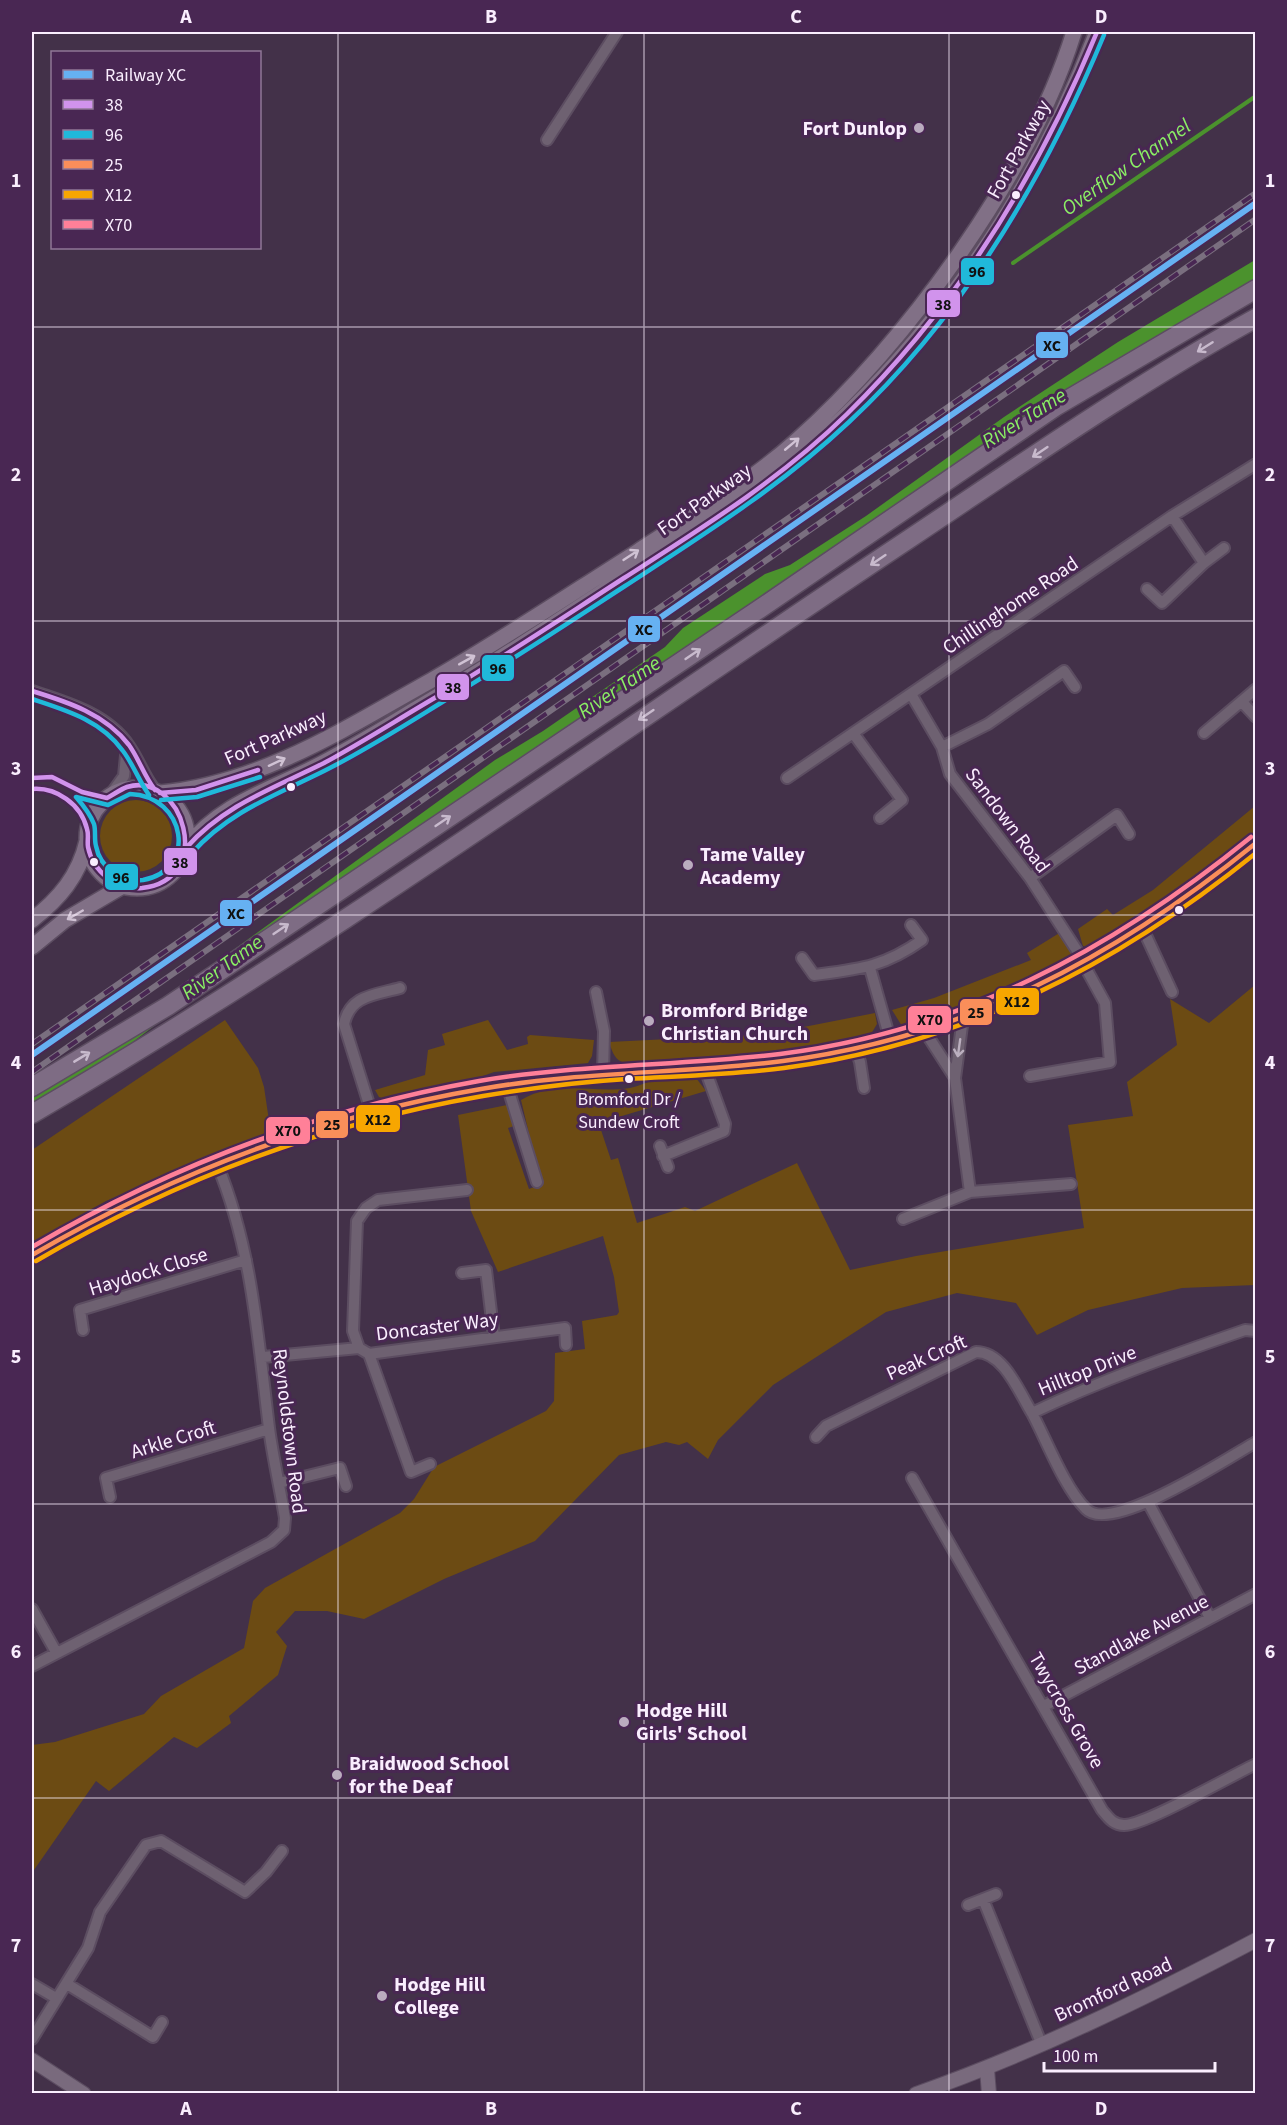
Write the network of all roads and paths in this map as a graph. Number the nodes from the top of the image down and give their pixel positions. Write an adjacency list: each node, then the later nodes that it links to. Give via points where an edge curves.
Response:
1 (617, 32): 4 (street)
2 (1074, 32): 23 (main road, Fort Parkway, one-way to 2, via 196,790 228,781 266,767 351,725 476,655 710,504 794,443 870,365 935,287 979,224 1037,123)
3 (1097, 32): 29 (main road, Fort Parkway, via 1055,129 993,237 946,304 845,416 762,486 700,529 396,722 321,764 222,811)
4 (547, 140)
5 (1256, 288): 51 (highway, one-way to 5, via 168,1006 1055,407)
6 (1256, 318): 53 (highway, one-way to 53, via 1074,430 318,936)
7 (1256, 464): 8 (street, Chillinghome Road)
8 (1172, 516): 10 (street); 15 (street, Chillinghome Road)
9 (1224, 548): 10 (street)
10 (1204, 563): 11 (street, via 1162,603)
11 (1148, 589)
12 (1075, 687): 21 (street, via 1064,670 988,724)
13 (1256, 689): 16 (street)
14 (32, 691): 20 (street, via 95,716 113,727)
15 (911, 694): 19 (street, Chillinghome Road); 21 (street, Sandown Road)
16 (1242, 702): 17 (street); 18 (street)
17 (1256, 717)
18 (1204, 733)
19 (853, 734): 22 (street, Chillinghome Road); 25 (street, via 902,800)
20 (127, 743): 23 (street); 24 (street, via 124,776)
21 (942, 747): 30 (street, Sandown Road, via 950,774)
22 (787, 778)
23 (158, 792): 24 (main road, Fort Parkway, via 138,787); 29 (main road, via 172,801 183,818)
24 (111, 794): 27 (main road, via 94,813)
25 (880, 818)
26 (1129, 834): 30 (street, via 1118,815)
27 (87, 840): 31 (main road, via 95,866); 32 (main road, via 70,884)
28 (1256, 843): 34 (street, via 1210,882)
29 (186, 848): 31 (main road, Fort Parkway, via 178,866 161,882 146,887)
30 (1030, 878): 37 (street, Sandown Road)
31 (122, 887): 35 (main road, Fort Parkway, one-way to 35, via 64,920)
32 (32, 920)
33 (911, 925): 38 (street, via 922,940 900,956)
34 (1143, 928): 37 (street); 41 (street)
35 (32, 947)
36 (802, 958): 38 (street, via 814,975)
37 (1085, 963): 42 (street, via 1026,993); 48 (street, Sandown Road, via 1105,1003 1110,1062)
38 (870, 968): 44 (street)
39 (400, 988): 54 (street, via 356,1001 346,1011 344,1024)
40 (596, 992): 47 (street, via 604,1030)
41 (1172, 992)
42 (963, 1018): 43 (street); 49 (street, one-way to 49)
43 (924, 1030): 44 (street); 49 (street)
44 (890, 1039): 45 (street)
45 (855, 1047): 46 (street, via 788,1060); 52 (street)
46 (705, 1069): 47 (street); 56 (street, via 725,1124 724,1131 662,1151)
47 (603, 1074): 50 (street)
48 (1030, 1076)
49 (955, 1078): 60 (street)
50 (507, 1085): 54 (street); 57 (street)
51 (32, 1087)
52 (864, 1088)
53 (32, 1114)
54 (372, 1114): 55 (street)
55 (217, 1164): 62 (street, via 106,1213); 63 (street, Reynoldstown Road, via 239,1224)
56 (668, 1167)
57 (537, 1182)
58 (1071, 1184): 60 (street)
59 (467, 1190): 69 (street, via 378,1200 357,1221 353,1331)
60 (970, 1192): 61 (street)
61 (903, 1220)
62 (32, 1255)
63 (246, 1260): 65 (street, Haydock Close, via 80,1310); 71 (street, Reynoldstown Road)
64 (462, 1273): 67 (street, via 486,1270)
65 (83, 1330)
66 (1256, 1331): 72 (street, Hilltop Drive, via 1245,1330 1179,1353 1082,1389)
67 (494, 1337): 68 (street, Doncaster Way, via 564,1329); 70 (street, Doncaster Way)
68 (566, 1345)
69 (359, 1348): 70 (street, Doncaster Way); 71 (street, Doncaster Way)
70 (369, 1353): 76 (street, via 411,1472)
71 (263, 1357): 73 (street, Reynoldstown Road)
72 (1032, 1413): 74 (street, Peak Croft, via 1002,1364 990,1355 975,1352 826,1426); 81 (street, Hilltop Drive, via 1087,1511 1099,1516 1118,1514)
73 (269, 1429): 78 (street, Reynoldstown Road); 80 (street, Arkle Croft, via 106,1478)
74 (816, 1437)
75 (1256, 1442): 81 (street, Hilltop Drive)
76 (430, 1464)
77 (912, 1478): 87 (street, Twycross Grove)
78 (279, 1484): 79 (street, via 340,1468); 85 (street, Reynoldstown Road, via 285,1518 280,1536)
79 (346, 1486)
80 (110, 1497)
81 (1148, 1502): 84 (street)
82 (1256, 1594): 84 (street, Standlake Avenue)
83 (32, 1609): 85 (street)
84 (1210, 1618): 87 (street, Standlake Avenue)
85 (56, 1653): 86 (street, Reynoldstown Road)
86 (32, 1666)
87 (1044, 1706): 88 (street, Twycross Grove, via 1112,1822 1123,1825 1144,1821)
88 (1256, 1764)
89 (282, 1851): 95 (street, via 245,1892 161,1841 146,1845 100,1912 88,1948)
90 (996, 1894): 91 (street)
91 (982, 1899): 92 (street); 99 (street)
92 (968, 1905)
93 (1256, 1940): 99 (street, Bromford Road, via 1186,1977)
94 (32, 1984): 96 (street)
95 (67, 1984): 96 (street); 97 (street, via 153,2037)
96 (56, 1998): 98 (street)
97 (162, 2022)
98 (32, 2039)
99 (1041, 2043): 101 (street, Bromford Road)
100 (32, 2060): 102 (street)
101 (987, 2069): 103 (street, Bromford Road); 104 (street)
102 (84, 2094)
103 (916, 2094)
104 (989, 2094)

